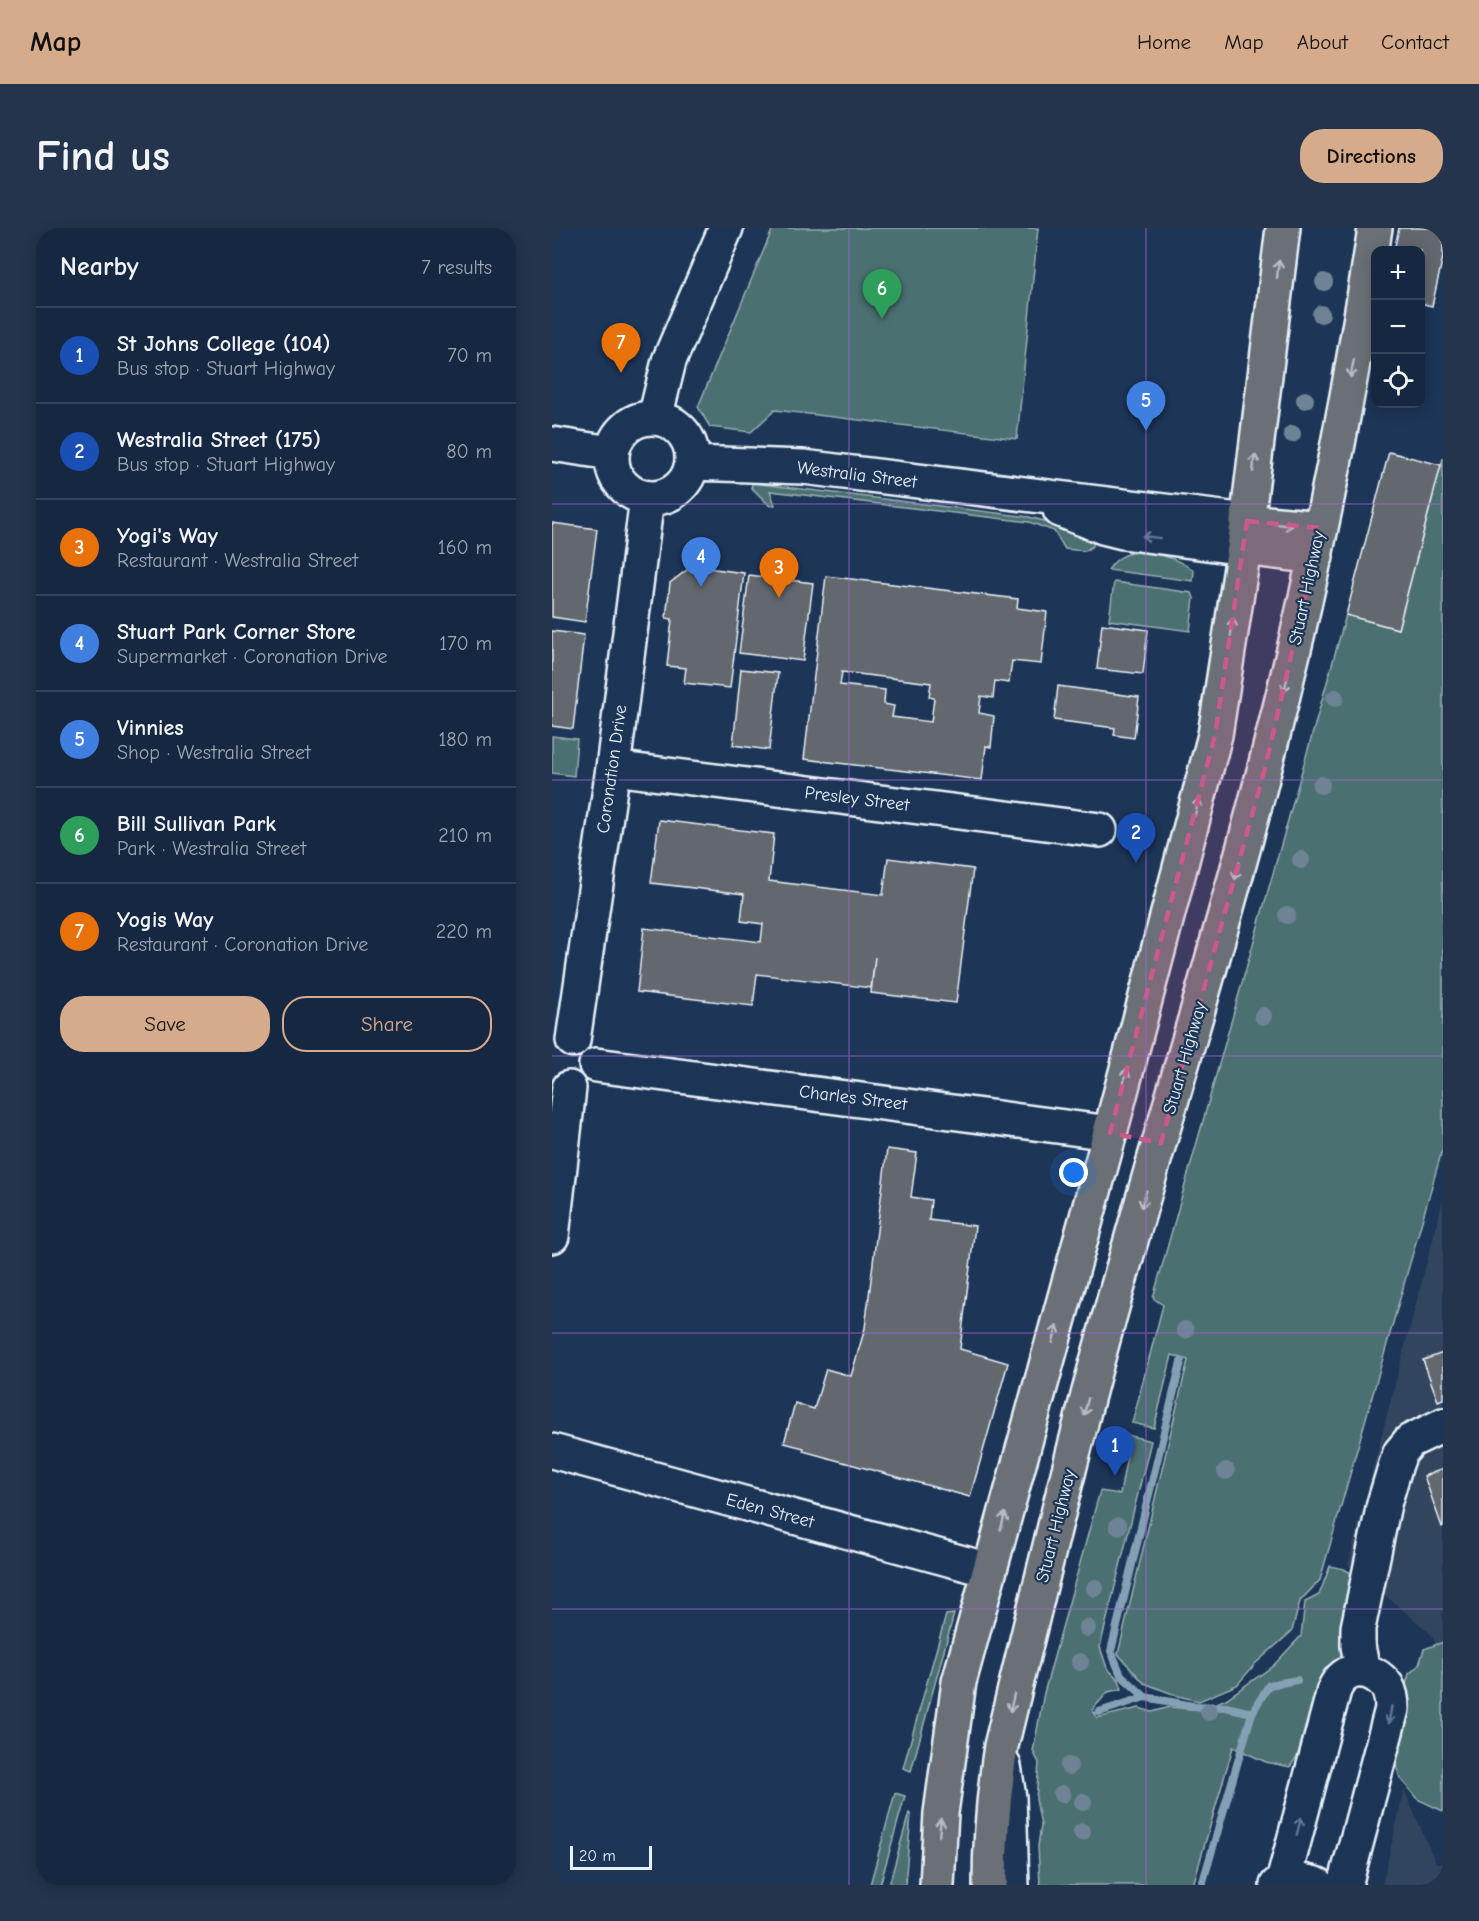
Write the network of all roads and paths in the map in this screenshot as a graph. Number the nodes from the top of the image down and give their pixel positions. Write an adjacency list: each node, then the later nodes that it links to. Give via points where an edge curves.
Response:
1 (726, 228): 4 (street, via 669,361)
2 (1283, 228): 9 (highway, one-way to 2)
3 (1375, 228): 10 (highway, Stuart Highway, one-way to 10, via 1359,336)
4 (655, 418): 6 (street, via 642,418 621,430); 7 (street, via 679,428 687,438)
5 (552, 444): 6 (street)
6 (611, 453): 8 (street, via 614,471 624,488)
7 (692, 463): 8 (street, via 688,475 672,493); 9 (street, Westralia Street, via 803,467 1022,494 1141,536)
8 (647, 498): 11 (street, Coronation Drive)
9 (1246, 535): 10 (highway, Westralia Street); 16 (highway, one-way to 9, via 1215,735)
10 (1318, 543): 17 (highway, Stuart Highway, one-way to 17, via 1265,768)
11 (613, 768): 12 (street, Presley Street); 13 (street, Coronation Drive)
12 (1100, 830)
13 (562, 1045): 14 (street, via 587,1045 596,1057)
14 (596, 1065): 15 (street, via 588,1082 575,1088); 16 (street, Charles Street)
15 (560, 1082): 18 (street)
16 (1110, 1133): 17 (highway); 21 (highway, one-way to 16)
17 (1161, 1143): 23 (highway, Stuart Highway, one-way to 23, via 1092,1380)
18 (552, 1236)
19 (1443, 1425): 22 (street, via 1410,1441 1396,1464 1358,1628)
20 (552, 1450): 21 (street, Eden Street)
21 (989, 1570): 25 (highway, one-way to 21, via 941,1814 959,1682)
22 (1363, 1671): 24 (street, one-way to 22, via 1334,1690 1341,1677); 29 (street, one-way to 29, via 1387,1686 1392,1709)
23 (1001, 1746): 26 (highway, Stuart Highway, via 993,1799); 27 (street, via 1009,1797)
24 (1280, 1884): 28 (street, via 1300,1880)
25 (937, 1885)
26 (990, 1885)
27 (1012, 1885)
28 (1318, 1885)
29 (1345, 1885)

